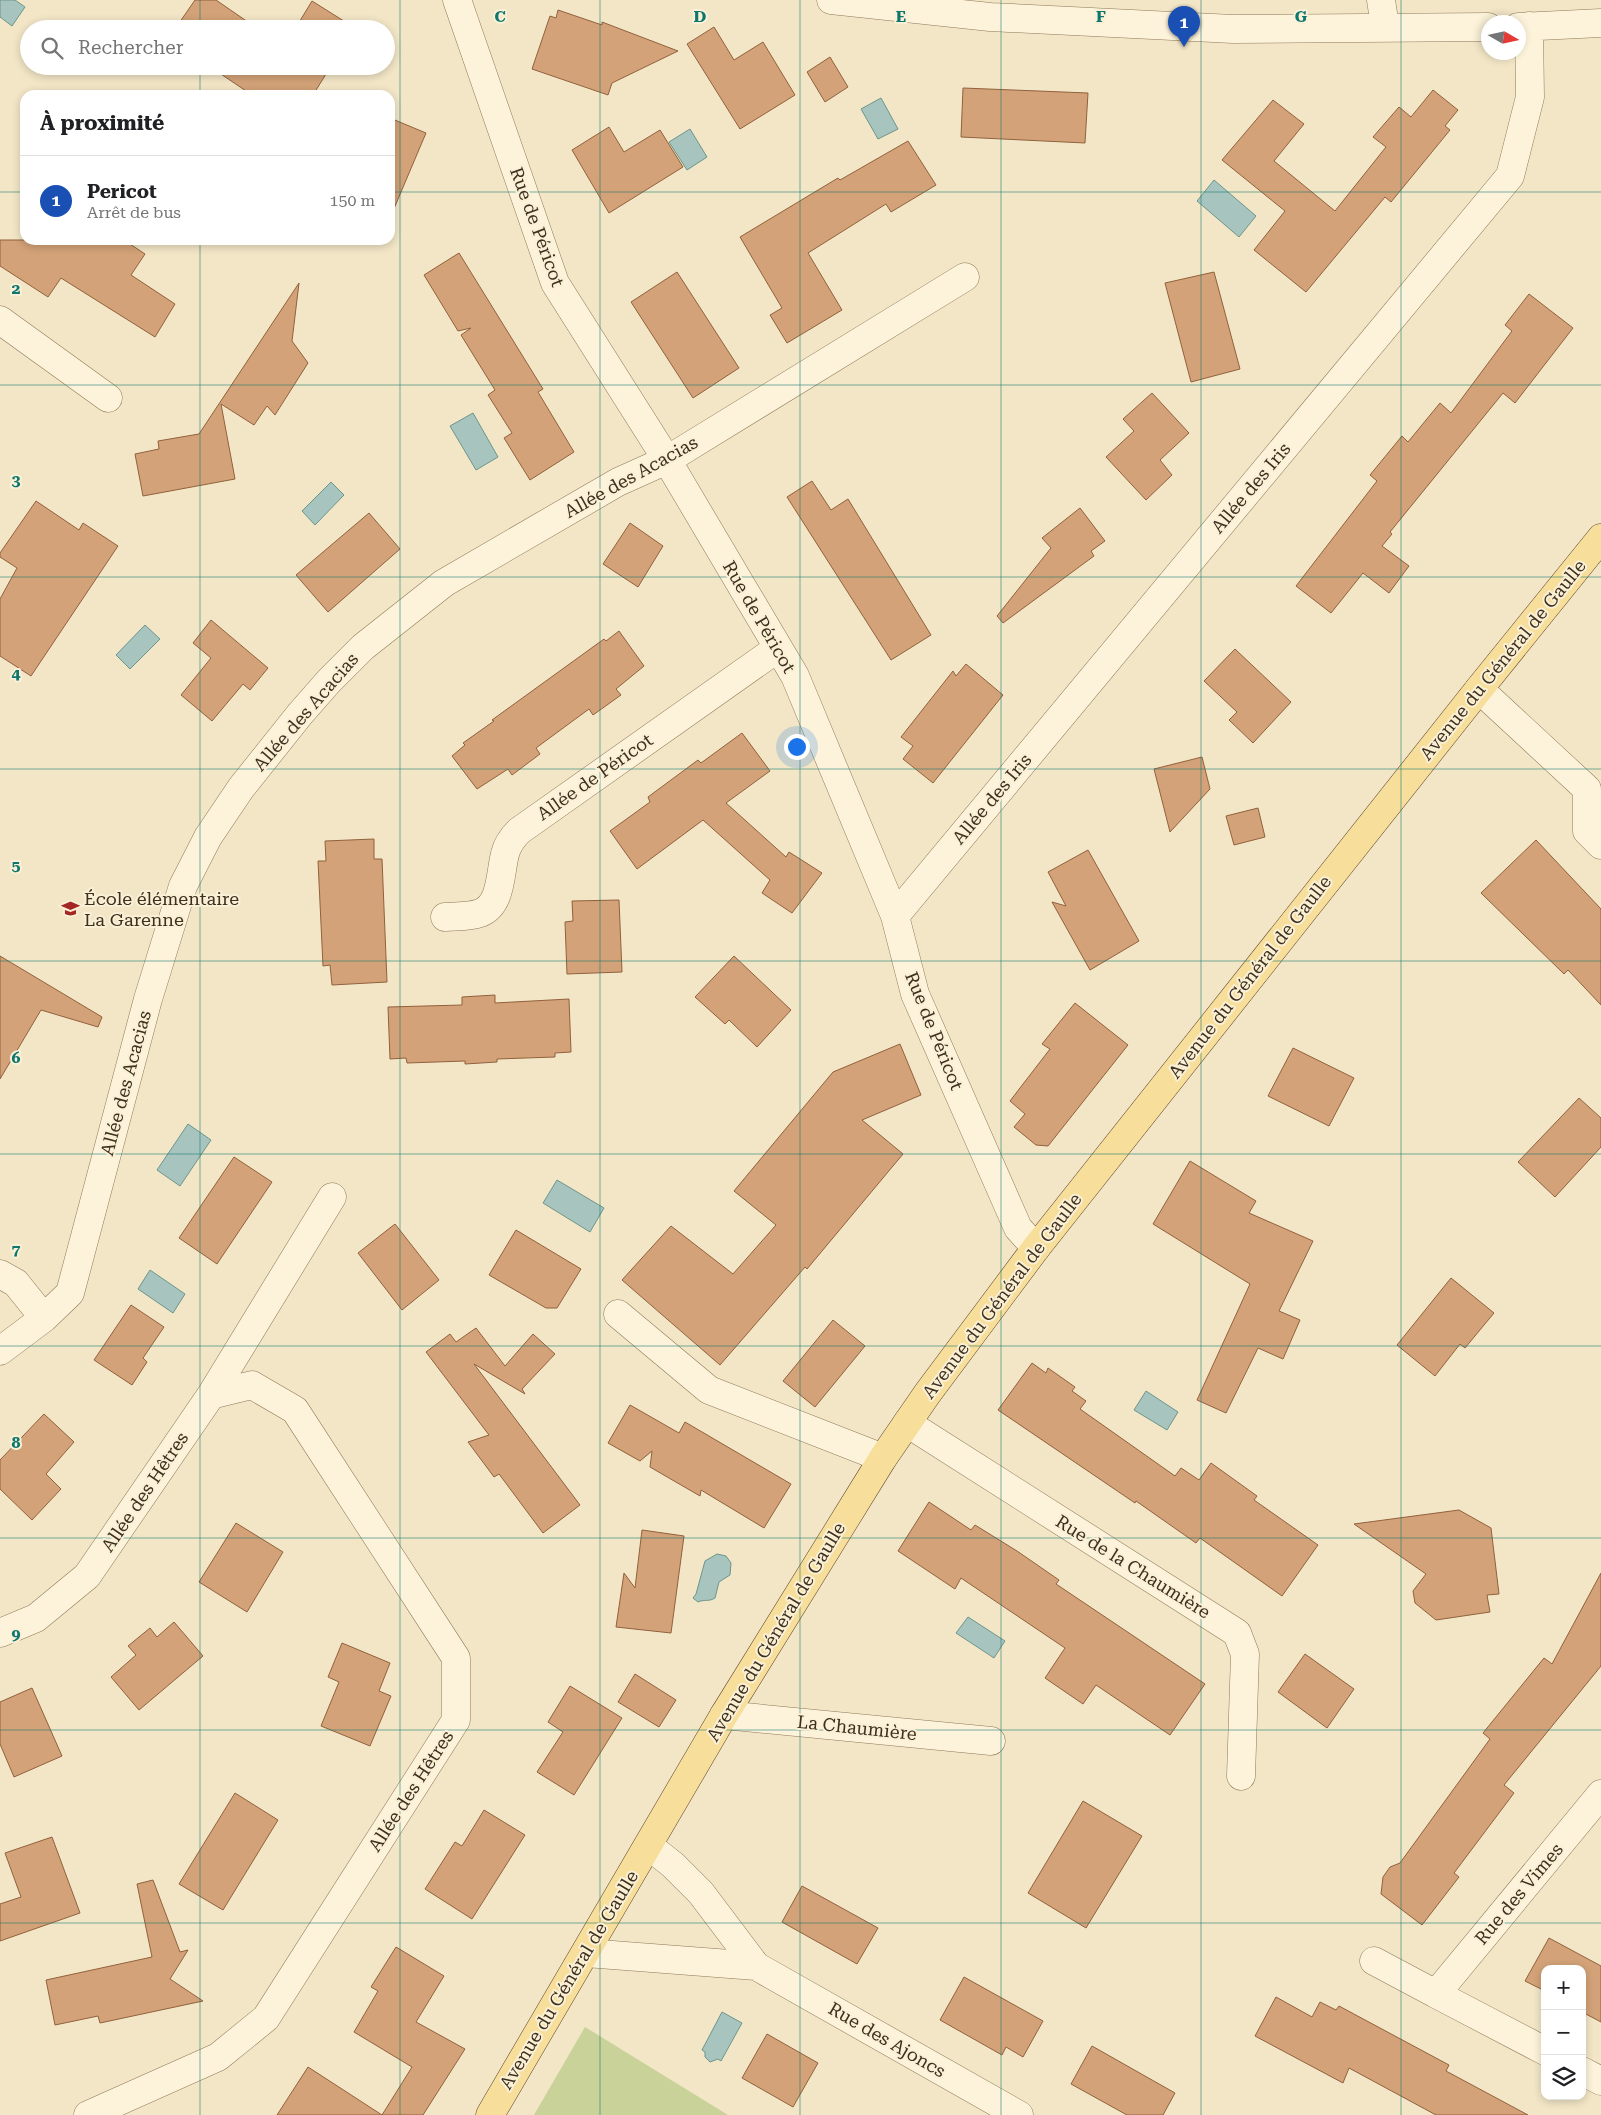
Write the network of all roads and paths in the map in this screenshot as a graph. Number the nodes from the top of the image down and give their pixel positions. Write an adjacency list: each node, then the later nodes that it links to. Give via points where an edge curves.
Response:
1 (457, 0): 12 (street, Rue de Péricot, via 555,283)
2 (1380, 0): 7 (street)
3 (842, 1): 7 (street, via 990,17 1233,29)
4 (1601, 23): 6 (street)
5 (1481, 27): 7 (street)
6 (1526, 27)
7 (1385, 28)
8 (1526, 50): 17 (street, Allée des Iris, via 1530,97 1510,176)
9 (965, 277): 12 (street, Allée des Acacias)
10 (0, 320): 11 (street)
11 (108, 398)
12 (667, 460): 14 (street, Rue de Péricot); 23 (street, Allée des Acacias, via 618,482 444,583 363,646 300,714 241,788 208,837 183,886 148,999 70,1293)
13 (1601, 538): 15 (main road, Avenue du Général de Gaulle)
14 (778, 648): 17 (street, Rue de Péricot, via 795,676); 18 (street, Allée de Péricot, via 519,831 505,853 497,895 490,905 481,913)
15 (1479, 689): 16 (street, via 1587,789 1587,831); 20 (main road, Avenue du Général de Gaulle)
16 (1601, 845)
17 (895, 916): 20 (street, Rue de Péricot, via 915,994 1018,1228)
18 (445, 917)
19 (332, 1197): 25 (street, Allée des Hêtres)
20 (1036, 1248): 26 (main road, Avenue du Général de Gaulle)
21 (0, 1274): 23 (street, via 16,1283)
22 (618, 1314): 27 (street, via 709,1390)
23 (44, 1318): 24 (street, Allée des Acacias)
24 (0, 1351)
25 (211, 1395): 28 (street, Allée des Hêtres, via 87,1576 36,1618); 41 (street, Allée des Hêtres, via 252,1384 295,1410 456,1658 456,1720 266,2018 218,2057)
26 (907, 1423): 27 (main road, Avenue du Général de Gaulle); 31 (street, Rue de la Chaumière, via 1237,1633 1245,1654)
27 (882, 1458): 29 (main road, Avenue du Général de Gaulle)
28 (0, 1633)
29 (724, 1715): 30 (street, La Chaumière); 33 (main road, Avenue du Général de Gaulle)
30 (991, 1741)
31 (1241, 1776)
32 (1601, 1794): 37 (street, Rue des Vimes)
33 (649, 1846): 34 (main road, Avenue du Général de Gaulle); 36 (street, Rue des Ajoncs, via 701,1893)
34 (586, 1953): 36 (street, Rue des Ajoncs); 42 (main road, Avenue du Général de Gaulle)
35 (1374, 1961): 37 (street)
36 (756, 1966): 43 (street, Rue des Ajoncs)
37 (1436, 1994): 38 (street)
38 (1541, 2049)
39 (1586, 2073): 40 (street)
40 (1601, 2081)
41 (88, 2115)
42 (490, 2115)
43 (1019, 2115)

